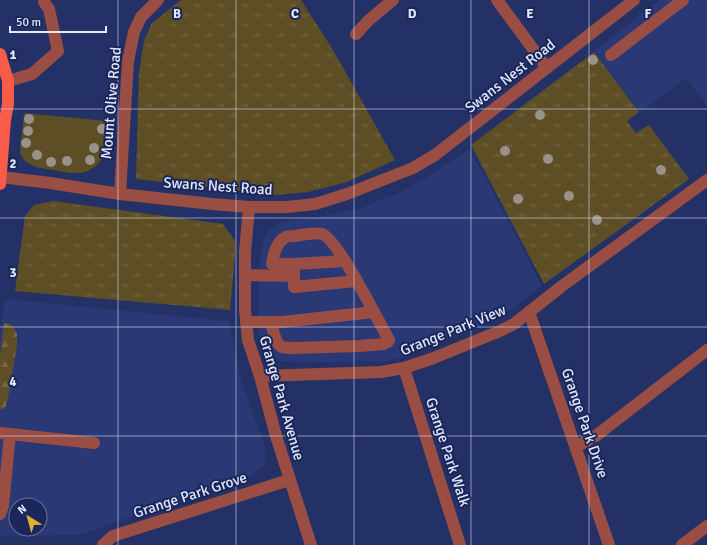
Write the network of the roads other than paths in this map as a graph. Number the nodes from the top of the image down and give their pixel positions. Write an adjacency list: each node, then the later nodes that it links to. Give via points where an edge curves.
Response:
1 (158, 0): 16 (street, Mount Olive Road, via 141,17 134,32 128,61)
2 (394, 0): 7 (street)
3 (497, 0): 10 (street)
4 (634, 0): 10 (street, Swans Nest Road)
5 (683, 0): 9 (street)
6 (44, 2): 11 (street, via 49,9 58,51 32,74)
7 (356, 34)
8 (0, 54): 11 (main road)
9 (611, 55)
10 (547, 68): 17 (street, Swans Nest Road, via 435,155 413,168 315,204)
11 (8, 81): 13 (main road)
12 (0, 103): 13 (main road)
13 (5, 120): 14 (main road)
14 (0, 180): 16 (street, Swans Nest Road, via 50,183)
15 (707, 180): 23 (street, Grange Park View)
16 (120, 194): 17 (street, Swans Nest Road)
17 (249, 207): 20 (street, Grange Park Avenue)
18 (345, 261): 19 (street); 19 (street, via 329,237 321,233 286,237 280,242 272,264); 21 (street)
19 (294, 270): 20 (street); 21 (street, via 294,287)
20 (245, 275): 24 (street, Grange Park Avenue)
21 (356, 281): 22 (street)
22 (374, 312): 25 (street); 25 (street, via 389,340 384,344 282,347)
23 (529, 312): 27 (street, Grange Park View, via 500,331); 31 (street, Grange Park Drive)
24 (246, 322): 25 (street); 28 (street, Grange Park Avenue, via 248,340)
25 (271, 322)
26 (707, 350): 31 (street, via 597,435)
27 (404, 368): 28 (street, Grange Park View, via 381,372); 37 (street, Grange Park Walk)
28 (260, 376): 32 (street, Grange Park Avenue)
29 (5, 433): 30 (street); 33 (street, via 3,506)
30 (94, 443)
31 (576, 447): 38 (street, Grange Park Drive)
32 (289, 480): 35 (street, Grange Park Grove, via 113,536); 36 (street, Grange Park Avenue)
33 (0, 514)
34 (707, 526): 39 (street)
35 (103, 545)
36 (311, 545)
37 (460, 545)
38 (609, 545)
39 (682, 545)

